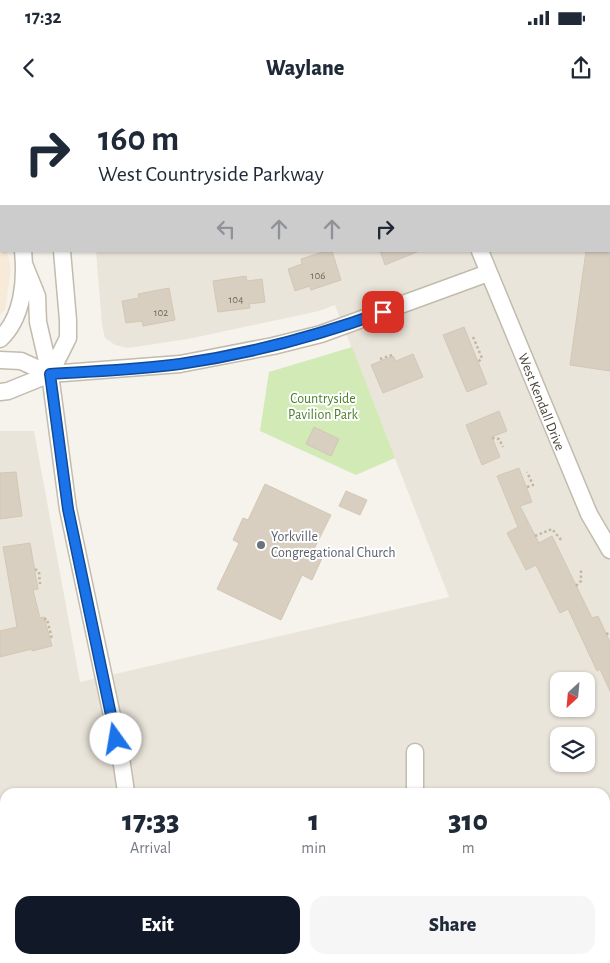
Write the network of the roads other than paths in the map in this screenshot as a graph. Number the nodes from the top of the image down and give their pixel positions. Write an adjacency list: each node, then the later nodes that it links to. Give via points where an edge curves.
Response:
1 (62, 252): 7 (street, via 68,338)
2 (480, 252): 4 (street, West Kendall Drive)
3 (24, 258): 5 (street, via 22,297 14,319); 7 (street, via 36,296 38,322)
4 (488, 273): 7 (street, via 321,334 273,346 180,364); 9 (street, West Kendall Drive, via 588,514)
5 (0, 338)
6 (0, 360): 7 (street, via 21,361)
7 (50, 374): 8 (street, via 8,392); 11 (street, via 68,509)
8 (0, 392)
9 (610, 550)
10 (415, 752): 12 (street)
11 (125, 788)
12 (415, 788)

